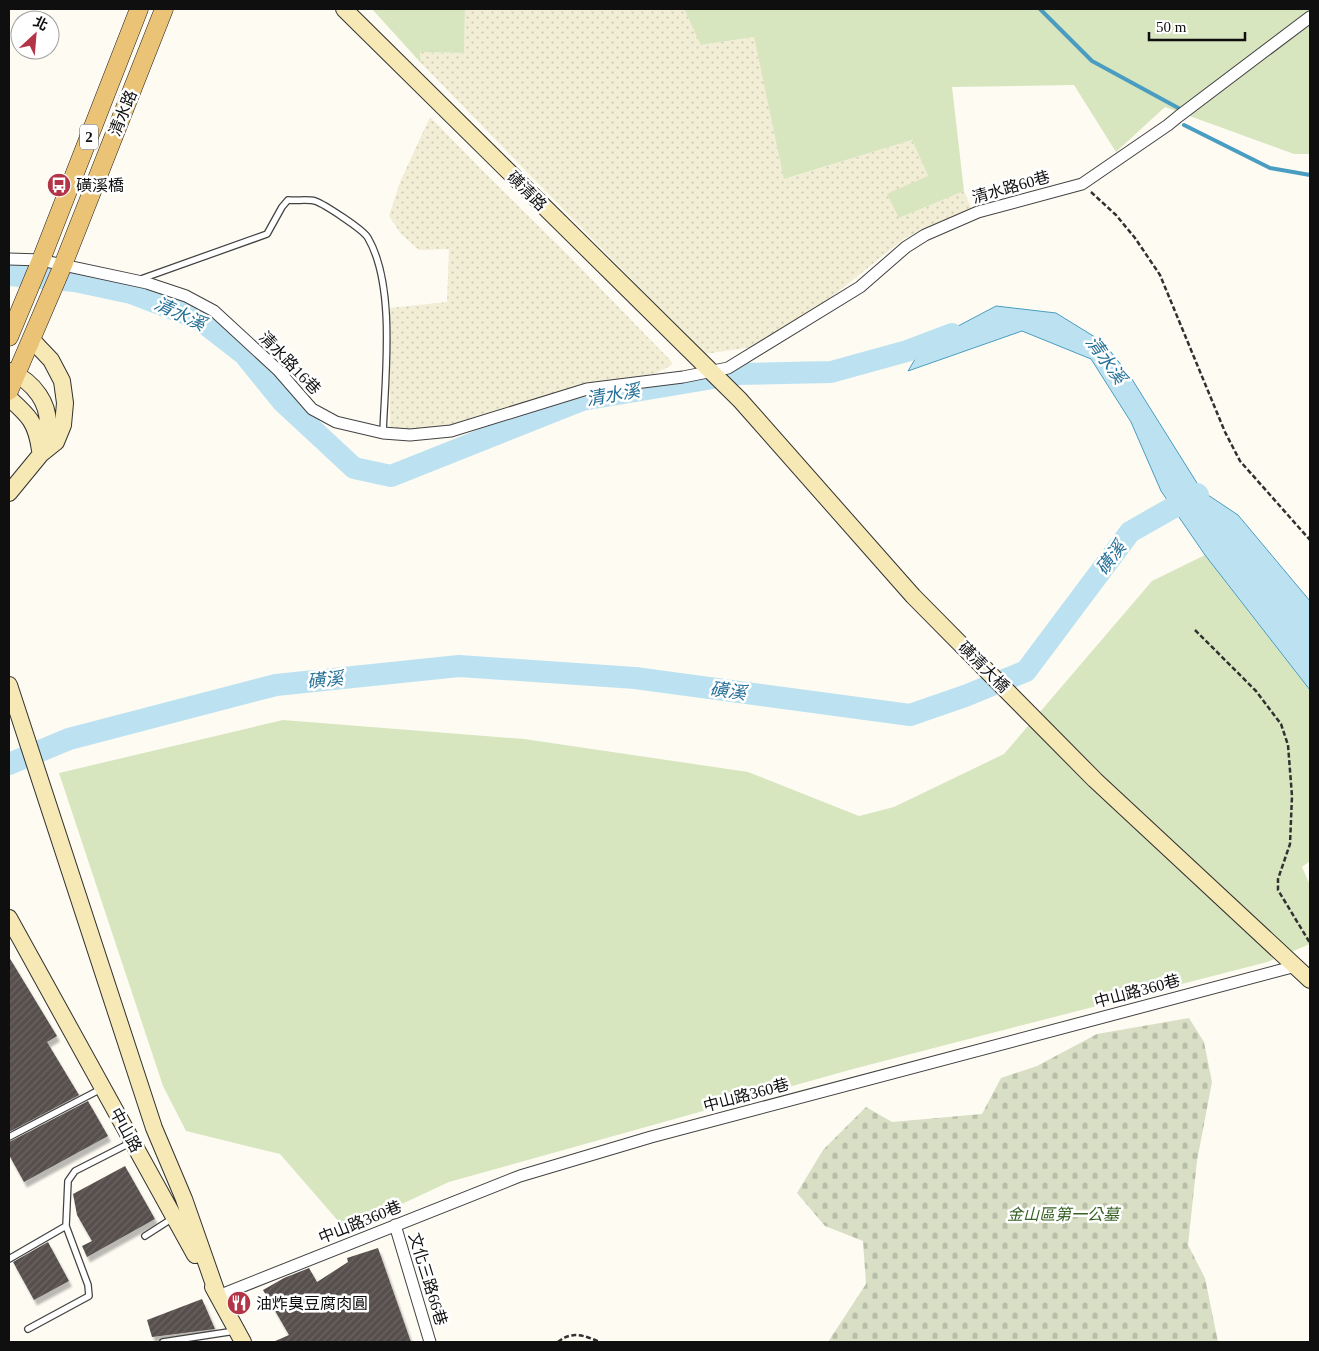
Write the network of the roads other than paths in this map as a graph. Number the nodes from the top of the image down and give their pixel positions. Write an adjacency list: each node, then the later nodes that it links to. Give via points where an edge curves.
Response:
1 (139, 9): 6 (main road, 清水路 / 2)
2 (164, 9): 7 (main road, 清水路 / 2)
3 (344, 9): 12 (street, 磺清路)
4 (1310, 17): 12 (street, 清水路60巷, via 1168,125 1082,184 978,212 925,235 831,306 736,364)
5 (9, 259): 6 (street, 清水路16巷)
6 (40, 263): 7 (street, 清水路16巷); 9 (main road, 2)
7 (61, 269): 8 (street, 清水路16巷); 10 (main road, 2)
8 (137, 281): 15 (street, 清水路16巷, via 186,296 214,311 278,370 312,409 336,422); 15 (lane, via 267,234 288,200 315,202 332,210 367,236 381,267 386,318)
9 (9, 337)
10 (32, 340): 11 (main road, 2); 16 (street, via 51,360 62,381 65,403 63,425 56,442)
11 (13, 372): 13 (main road, 2); 16 (street, via 37,389 48,413 48,430)
12 (710, 372): 15 (street, 清水路16巷, via 587,389 451,431 410,436); 20 (street, 磺清大橋, via 740,400 920,603 1095,780)
13 (9, 391)
14 (9, 398): 16 (street, via 30,417 38,435)
15 (383, 433)
16 (41, 454): 17 (street)
17 (10, 489)
18 (9, 686): 30 (street, via 154,1128 184,1199)
19 (9, 918): 22 (street, 中山路)
20 (1299, 966): 21 (street); 26 (street, 中山路360巷, via 651,1137 520,1176)
21 (1310, 980)
22 (103, 1088): 23 (lane); 24 (street, 中山路)
23 (9, 1138)
24 (133, 1142): 25 (street, 中山路); 27 (lane, via 75,1171 68,1181)
25 (174, 1217): 28 (lane); 30 (street, 中山路)
26 (395, 1225): 30 (street, 中山路360巷); 34 (street, 文化三路66巷)
27 (66, 1226): 29 (lane); 31 (lane, via 89,1296)
28 (145, 1236)
29 (9, 1259)
30 (218, 1296): 32 (street, 中山路)
31 (28, 1329)
32 (240, 1337): 33 (lane)
33 (163, 1342)
34 (430, 1342)

